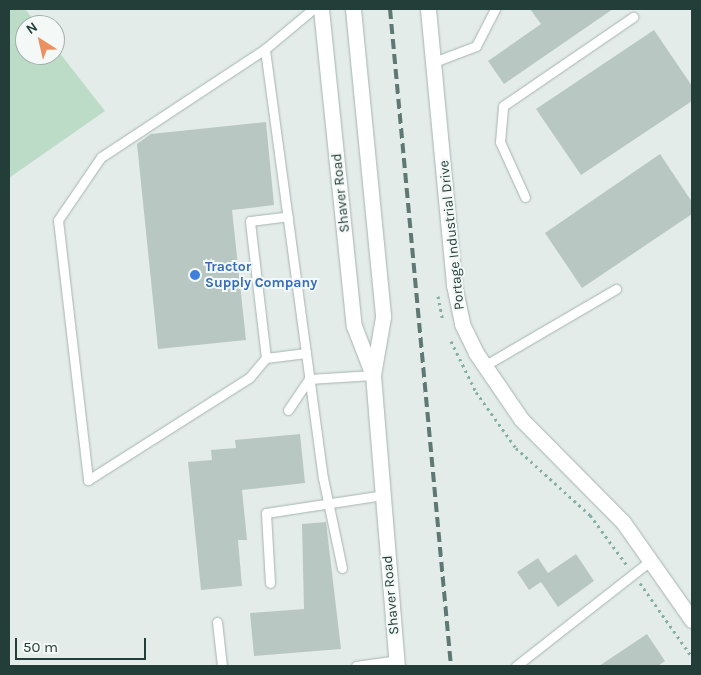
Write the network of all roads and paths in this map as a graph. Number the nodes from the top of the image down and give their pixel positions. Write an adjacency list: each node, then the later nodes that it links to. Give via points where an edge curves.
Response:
1 (313, 9): 7 (lane)
2 (322, 9): 15 (main road, Shaver Road, via 354,326)
3 (353, 9): 15 (main road, Shaver Road, via 383,317)
4 (428, 9): 8 (main road, Portage Industrial Drive)
5 (495, 9): 8 (lane, via 476,46)
6 (633, 17): 9 (lane, via 503,106 500,142)
7 (265, 49): 10 (lane); 13 (lane, via 101,157 58,220 88,480 248,378)
8 (434, 62): 14 (main road, Portage Industrial Drive, via 454,285 462,324)
9 (525, 198)
10 (288, 216): 12 (lane); 13 (lane, via 250,221)
11 (616, 289): 14 (lane)
12 (306, 353): 13 (lane); 16 (lane)
13 (266, 358)
14 (484, 366): 20 (main road, Portage Industrial Drive, via 548,451 623,522)
15 (373, 375): 16 (lane); 18 (main road, Shaver Road)
16 (309, 379): 17 (lane); 19 (lane, via 322,478)
17 (288, 410)
18 (383, 495): 19 (lane); 25 (main road, Shaver Road)
19 (331, 503): 21 (lane); 22 (lane, via 266,513)
20 (650, 561): 23 (main road, Portage Industrial Drive); 28 (lane)
21 (342, 568)
22 (270, 583)
23 (692, 620)
24 (216, 622): 26 (lane)
25 (397, 663): 27 (lane)
26 (222, 666)
27 (356, 666)
28 (516, 666)

